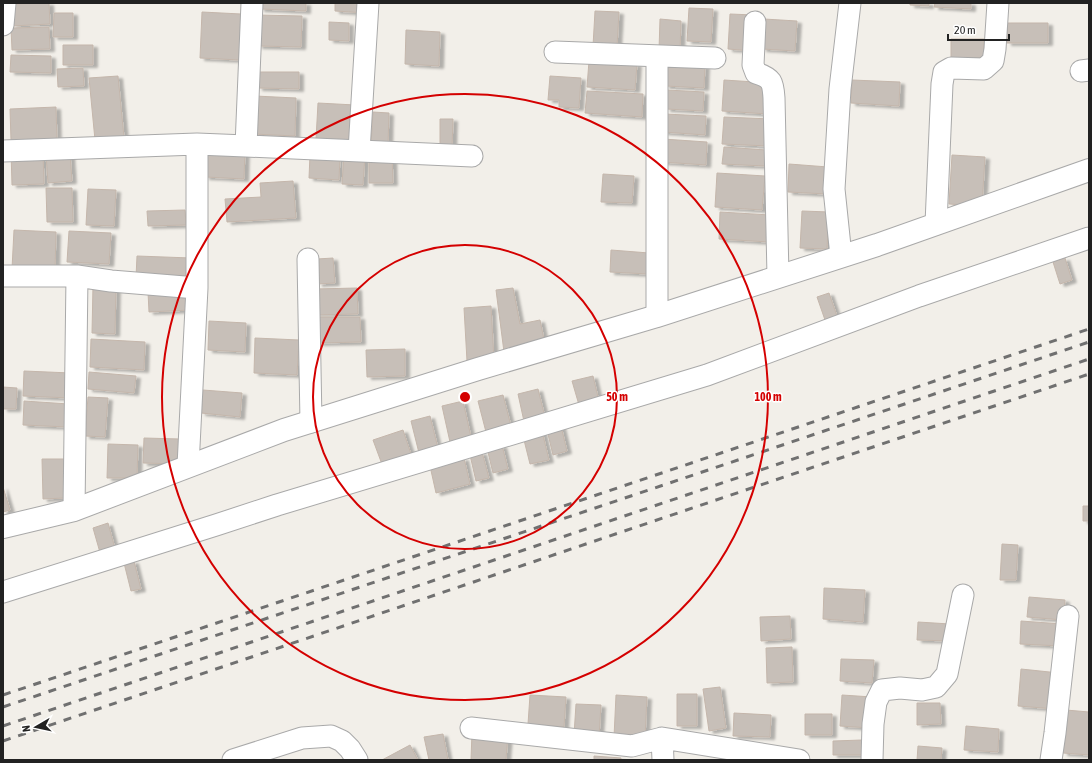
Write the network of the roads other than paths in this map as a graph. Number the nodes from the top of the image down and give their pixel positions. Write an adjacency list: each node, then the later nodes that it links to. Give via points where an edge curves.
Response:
1 (5, 3): 7 (street)
2 (252, 3): 12 (street)
3 (368, 3): 14 (street)
4 (850, 3): 19 (street, via 840,89 834,189)
5 (998, 3): 17 (street, via 993,61 984,68 951,68 944,72)
6 (755, 22): 23 (street, via 753,65 756,73 766,76 773,85)
7 (3, 25)
8 (555, 52): 9 (street)
9 (657, 56): 10 (street); 25 (street)
10 (715, 58)
11 (197, 144): 12 (street); 13 (street); 24 (street)
12 (246, 146): 14 (street)
13 (3, 151)
14 (359, 151): 15 (street)
15 (472, 156)
16 (1089, 170): 17 (street)
17 (936, 224): 19 (street)
18 (1089, 238): 30 (street, via 919,296 707,374 277,504)
19 (841, 256): 23 (street)
20 (308, 259): 26 (street)
21 (3, 276): 22 (street)
22 (77, 276): 24 (street); 28 (street)
23 (778, 276): 25 (street)
24 (197, 288): 27 (street)
25 (657, 316): 26 (street)
26 (310, 422): 27 (street)
27 (188, 466): 28 (street)
28 (74, 510): 29 (street)
29 (3, 527)
30 (3, 592)
31 (963, 595): 40 (street, via 947,674 936,687 922,690 882,690 876,702)
32 (1068, 616): 41 (street)
33 (471, 728): 35 (street)
34 (662, 738): 35 (street); 38 (street); 39 (street)
35 (631, 753)
36 (233, 760): 37 (street, via 302,738 331,736 342,741)
37 (357, 760)
38 (663, 760)
39 (800, 760)
40 (872, 760)
41 (1051, 760)

